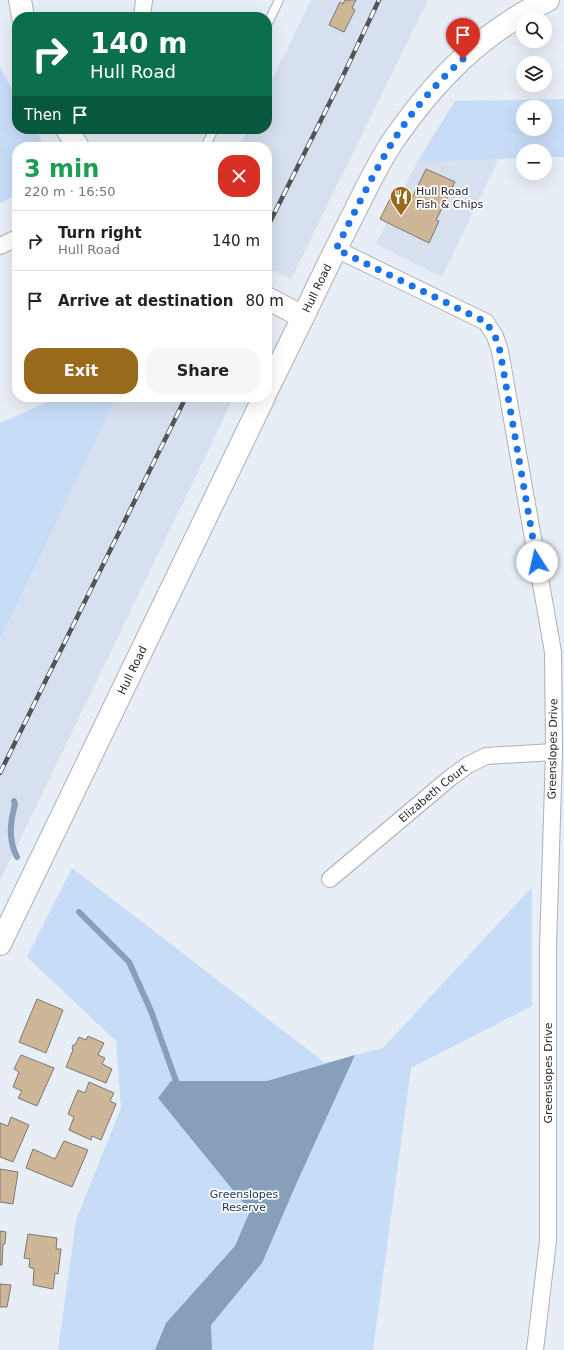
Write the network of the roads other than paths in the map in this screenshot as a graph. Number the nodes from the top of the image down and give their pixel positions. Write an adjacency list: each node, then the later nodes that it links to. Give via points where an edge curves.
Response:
1 (20, 0): 5 (main road)
2 (144, 0): 6 (street)
3 (279, 0): 7 (lane)
4 (548, 0): 10 (main road, Hull Road, via 484,39 425,97 392,142)
5 (23, 12)
6 (143, 12)
7 (272, 15)
8 (12, 240): 9 (street)
9 (0, 246)
10 (336, 249): 12 (main road, Hull Road); 15 (street, Greenslopes Drive, via 486,322 495,336 500,351 553,652)
11 (272, 301): 12 (main road)
12 (303, 317): 13 (main road, Hull Road)
13 (272, 380)
14 (262, 402): 17 (main road, Hull Road)
15 (554, 752): 16 (street, Elizabeth Court, via 486,756 468,765); 18 (street, Greenslopes Drive, via 548,946 548,1241)
16 (330, 879)
17 (0, 944)
18 (535, 1350)

